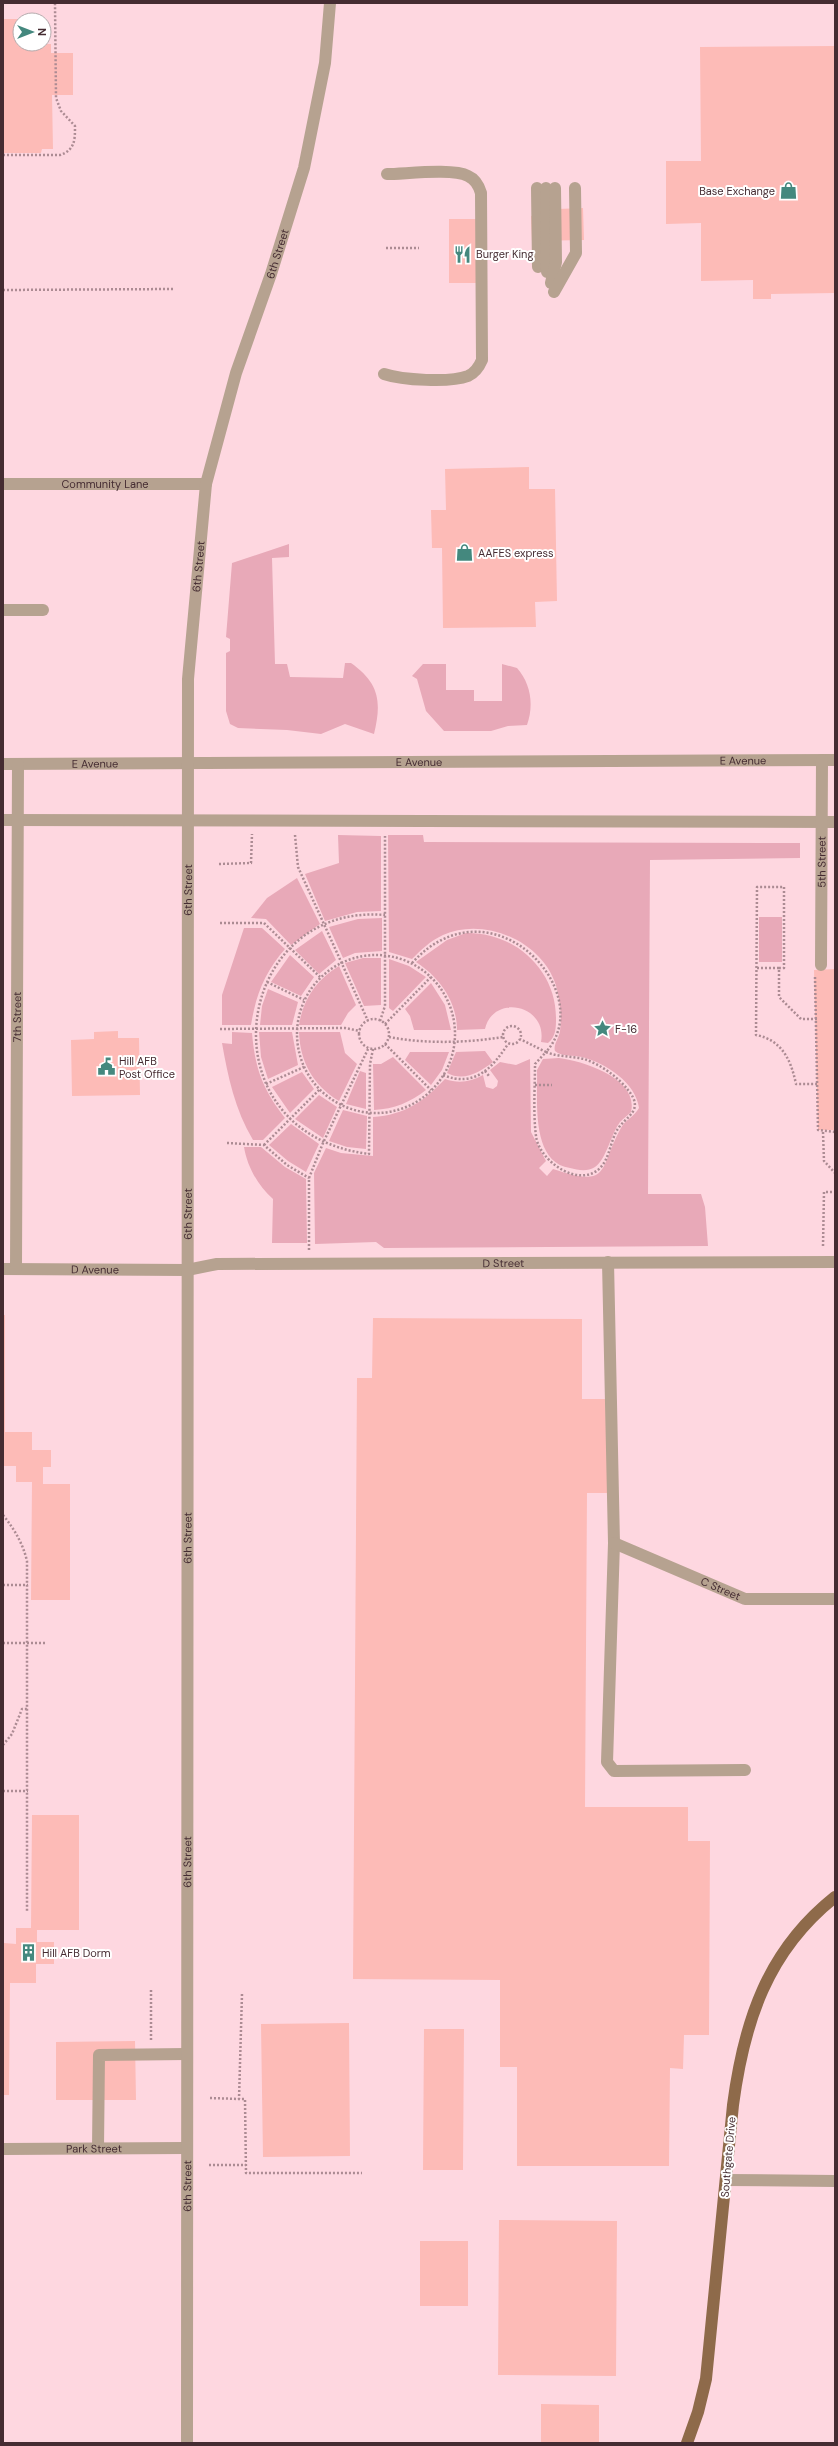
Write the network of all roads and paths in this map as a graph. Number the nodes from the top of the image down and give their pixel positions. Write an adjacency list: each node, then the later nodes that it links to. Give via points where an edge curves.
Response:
1 (55, 3): 3 (path, via 56,98 61,111 75,126 74,145 67,153 60,155)
2 (330, 3): 13 (street, 6th Street, via 325,63 304,168 271,274 236,373)
3 (3, 155)
4 (387, 174): 11 (street, via 457,172 469,176 478,185 481,193 482,360 477,370 469,376 456,378 400,379)
5 (576, 188): 8 (street, via 576,253)
6 (386, 248): 7 (path)
7 (419, 248)
8 (547, 278): 8 (street, via 546,188 556,262)
9 (173, 289): 10 (path)
10 (3, 290)
11 (384, 374)
12 (3, 484): 13 (street, Community Lane)
13 (206, 484): 20 (street, 6th Street, via 188,680)
14 (3, 610): 15 (street)
15 (43, 610)
16 (822, 760): 17 (street, E Avenue); 20 (street, E Avenue); 24 (street, 5th Street)
17 (835, 760)
18 (3, 764): 19 (street, E Avenue)
19 (18, 764): 20 (street, E Avenue); 22 (street, 7th Street)
20 (188, 764): 23 (street, 6th Street)
21 (3, 820): 22 (street)
22 (18, 820): 23 (street); 87 (street, 7th Street)
23 (187, 820): 24 (street); 88 (street, 6th Street)
24 (821, 822): 25 (street); 37 (street, 5th Street)
25 (835, 822)
26 (252, 834): 29 (path, via 251,863)
27 (295, 834): 32 (path, via 298,867)
28 (385, 834): 30 (path)
29 (219, 864)
30 (385, 915): 32 (path, via 360,916); 34 (path)
31 (220, 924): 33 (path, via 264,923)
32 (325, 925): 33 (path); 35 (path)
33 (291, 949): 40 (path); 42 (path)
34 (386, 955): 35 (path, via 367,955); 36 (path); 45 (path, via 385,1006)
35 (342, 962): 40 (path); 46 (path)
36 (412, 963): 41 (path); 60 (path, via 437,941 469,931 500,935 515,942 544,966 556,994 559,1025 556,1038)
37 (821, 965): 44 (path, via 816,965 814,970)
38 (757, 968): 39 (path); 39 (path, via 757,887 784,887 784,968); 66 (path, via 756,1035 770,1039 784,1052 793,1070 796,1084)
39 (779, 968): 44 (path, via 779,997 801,1019)
40 (320, 977): 43 (path)
41 (431, 977): 47 (path); 55 (path, via 449,1005 454,1025)
42 (267, 982): 43 (path); 48 (path)
43 (304, 1000): 49 (path)
44 (817, 1019): 66 (path)
45 (380, 1020): 46 (path); 47 (path)
46 (368, 1021): 51 (path)
47 (385, 1024): 52 (path)
48 (255, 1028): 49 (path); 50 (path); 65 (path, via 258,1061)
49 (296, 1028): 51 (path, via 345,1028); 61 (path, via 297,1047)
50 (220, 1029)
51 (360, 1031): 58 (path, via 362,1042)
52 (389, 1037): 55 (path, via 413,1041); 56 (path)
53 (503, 1037): 54 (path, via 505,1029 513,1026 520,1030); 55 (path); 57 (path)
54 (520, 1039): 57 (path, via 515,1044); 60 (path)
55 (454, 1041): 63 (path, via 450,1060)
56 (385, 1044): 59 (path); 70 (path)
57 (508, 1044): 62 (path, via 497,1060)
58 (369, 1047): 59 (path); 71 (path)
59 (373, 1049): 72 (path, via 370,1064)
60 (546, 1052): 67 (path, via 535,1064); 67 (path, via 595,1063 629,1090 634,1101 635,1109 632,1115 620,1125 606,1159 592,1174 569,1172 558,1168 543,1154 536,1137)
61 (304, 1067): 65 (path); 69 (path)
62 (485, 1071): 63 (path, via 463,1080); 64 (path)
63 (443, 1075): 70 (path)
64 (489, 1076)
65 (266, 1084): 73 (path)
66 (817, 1084): 74 (path, via 818,1130)
67 (535, 1085): 68 (path)
68 (552, 1085)
69 (319, 1090): 71 (path); 73 (path)
70 (431, 1090): 72 (path, via 415,1103 401,1109)
71 (342, 1106): 72 (path); 77 (path)
72 (371, 1113): 77 (path, via 369,1154 352,1152)
73 (290, 1118): 77 (path, via 305,1132); 78 (path)
74 (823, 1132): 75 (path); 79 (path, via 824,1162)
75 (835, 1132)
76 (227, 1143): 78 (path)
77 (323, 1143): 80 (path)
78 (264, 1145): 80 (path, via 287,1165)
79 (835, 1173)
80 (309, 1178): 83 (path)
81 (835, 1192): 82 (path, via 824,1192)
82 (823, 1246)
83 (309, 1250)
84 (608, 1262): 85 (street, D Street); 88 (street, D Street, via 217,1264); 90 (street)
85 (835, 1262)
86 (3, 1269): 87 (street, D Avenue)
87 (16, 1269): 88 (street, D Avenue)
88 (187, 1270): 107 (street, 6th Street)
89 (3, 1516): 92 (path, via 14,1529 24,1548)
90 (614, 1543): 93 (street, C Street, via 745,1599); 99 (street, via 607,1762 614,1771)
91 (3, 1585): 92 (path)
92 (28, 1585): 94 (path)
93 (835, 1599)
94 (28, 1642): 95 (path); 96 (path); 97 (path)
95 (3, 1643)
96 (45, 1643)
97 (28, 1709): 98 (path, via 22,1709 12,1734); 101 (path)
98 (3, 1745)
99 (745, 1770)
100 (3, 1792): 101 (path)
101 (28, 1792): 103 (path)
102 (835, 1897): 116 (main road, Southgate Drive, via 813,1917 790,1944 767,1980 750,2019 738,2064)
103 (27, 1911)
104 (151, 1989): 106 (path)
105 (242, 1994): 109 (path)
106 (151, 2040)
107 (186, 2054): 110 (street, via 99,2054); 111 (street, 6th Street)
108 (210, 2098): 109 (path)
109 (239, 2099): 114 (path, via 245,2099)
110 (98, 2148): 111 (street, Park Street); 112 (street, Park Street)
111 (186, 2148): 118 (street, 6th Street)
112 (3, 2149)
113 (209, 2165): 114 (path)
114 (246, 2165): 115 (path, via 246,2173)
115 (362, 2173)
116 (726, 2180): 117 (street); 119 (main road, Southgate Drive, via 706,2379)
117 (835, 2181)
118 (187, 2443)
119 (687, 2443)

